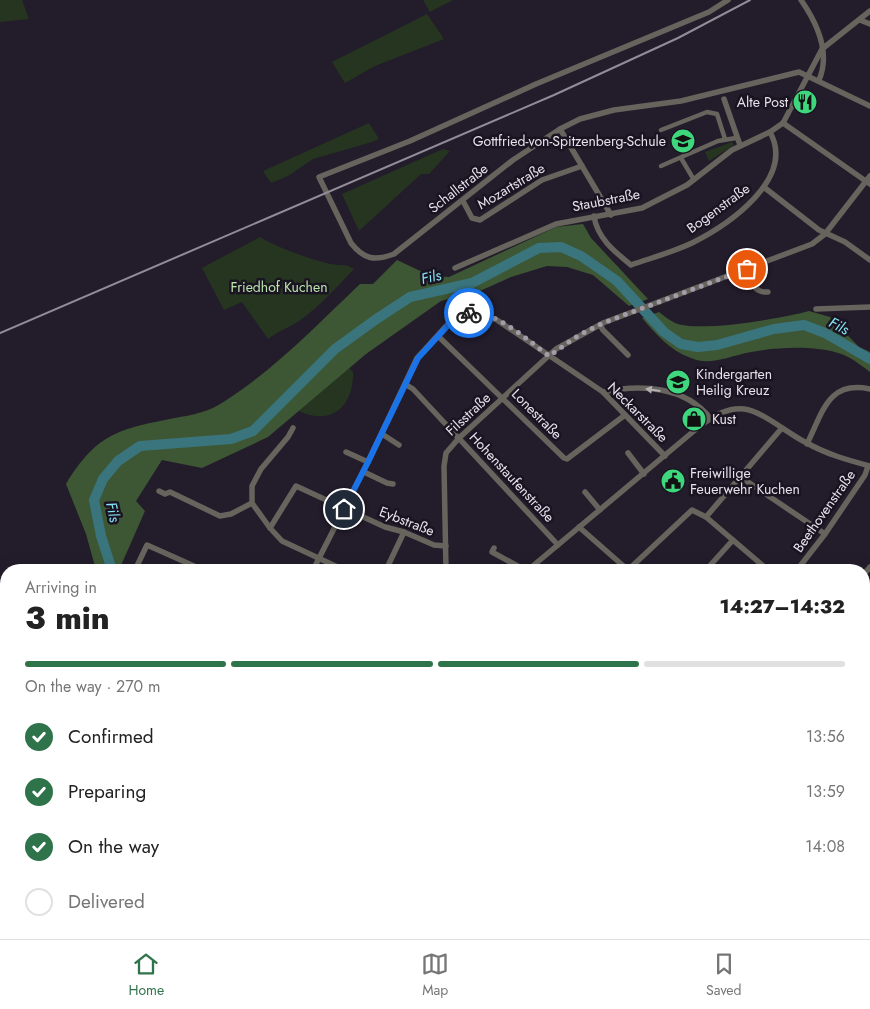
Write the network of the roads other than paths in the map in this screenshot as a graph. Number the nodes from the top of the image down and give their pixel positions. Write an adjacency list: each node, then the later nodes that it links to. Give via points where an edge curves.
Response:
1 (728, 0): 27 (street, Schallstraße, via 709,12 319,177 351,243 373,260 394,254)
2 (801, 0): 6 (street, via 819,29)
3 (870, 11): 4 (street, Staubstraße)
4 (860, 20): 5 (street); 6 (street, Staubstraße)
5 (870, 24)
6 (822, 50): 7 (street, Staubstraße); 8 (street, via 823,68)
7 (807, 74): 8 (street); 13 (street, Staubstraße); 14 (street, Schallstraße, via 795,72 681,101 614,110 580,119)
8 (819, 80): 10 (street)
9 (724, 99): 11 (street)
10 (870, 106)
11 (728, 110): 12 (street); 17 (street)
12 (717, 114): 15 (street, via 707,112); 18 (street)
13 (783, 122): 16 (street, Staubstraße); 25 (street)
14 (560, 129): 21 (street); 27 (street, Schallstraße, via 513,160)
15 (661, 130)
16 (770, 132): 19 (street, Staubstraße); 26 (street, Bogenstraße, via 776,155)
17 (736, 138): 18 (street); 19 (street)
18 (725, 140): 20 (street)
19 (740, 145): 24 (street, Staubstraße)
20 (681, 158): 22 (street); 24 (street)
21 (582, 166): 27 (street, Mozartstraße, via 542,180 480,220 472,218); 28 (street)
22 (661, 166)
23 (870, 176): 25 (street, Filsstraße)
24 (694, 180): 28 (street, Staubstraße, via 658,202)
25 (868, 183): 30 (street, Filsstraße)
26 (765, 188): 29 (street, Bogenstraße, via 753,201 693,242 631,265 604,240); 30 (street)
27 (463, 201)
28 (611, 214): 29 (street, Staubstraße)
29 (594, 216): 32 (street, Staubstraße, via 556,224)
30 (825, 234): 31 (street); 33 (street, Filsstraße, via 812,244)
31 (869, 256)
32 (455, 268)
33 (747, 269): 34 (street, via 756,290); 37 (street, Filsstraße)
34 (768, 292)
35 (870, 307): 36 (street)
36 (816, 309)
37 (600, 325): 39 (street); 40 (street, Filsstraße)
38 (438, 336): 40 (street, Neckarstraße, via 457,317 474,312 497,320); 41 (street, Neckarstraße, via 418,358); 44 (street, Lonestraße)
39 (628, 355)
40 (549, 356): 43 (street, Neckarstraße); 44 (street, Filsstraße)
41 (406, 384): 49 (street, Neckarstraße); 50 (street, Hohenstaufenstraße)
42 (870, 389): 51 (street, via 850,387 840,390 830,399)
43 (603, 392): 45 (street, Neckarstraße); 46 (street, one-way to 43, via 692,400 672,393 639,388)
44 (503, 398): 45 (street, Lonestraße, via 561,456 567,458); 50 (street, Filsstraße)
45 (625, 415): 55 (street, Neckarstraße)
46 (710, 418): 48 (street, via 744,409 760,414); 55 (street)
47 (294, 428): 64 (street, via 261,469 252,486)
48 (781, 429): 51 (street); 60 (street)
49 (382, 434): 52 (street); 56 (street, Neckarstraße)
50 (459, 438): 73 (street, Hohenstaufenstraße); 74 (street, Filsstraße, via 445,459)
51 (807, 444): 57 (street, via 830,455)
52 (399, 445)
53 (346, 452): 56 (street)
54 (628, 453): 59 (street)
55 (666, 456): 59 (street)
56 (368, 462): 58 (street, Neckarstraße)
57 (869, 466): 71 (street, Beethovenstraße)
58 (364, 472): 61 (street); 65 (street, Neckarstraße)
59 (644, 474): 66 (street)
60 (742, 478): 67 (street); 71 (street)
61 (393, 484)
62 (159, 491): 64 (street, via 170,492 220,516)
63 (585, 492): 66 (street)
64 (252, 503): 69 (street)
65 (344, 509): 69 (street, Eybstraße, via 296,486); 70 (street, Eybstraße); 76 (street, Neckarstraße)
66 (600, 510): 68 (street)
67 (706, 518): 72 (street); 86 (street, via 697,511 688,511)
68 (579, 527): 73 (street); 85 (street)
69 (270, 528): 76 (street, via 282,541)
70 (404, 532): 74 (street, Eybstraße); 82 (street)
71 (825, 534): 89 (street, Beethovenstraße)
72 (732, 540): 87 (street); 88 (street)
73 (558, 545): 77 (street)
74 (446, 546): 83 (street, Filsstraße)
75 (494, 548): 84 (street, via 492,552)
76 (319, 558): 80 (street, Neckarstraße); 81 (street)
77 (536, 563)
78 (138, 564): 79 (street, via 147,545)
79 (190, 564)
80 (316, 564)
81 (332, 564)
82 (389, 564)
83 (446, 564)
84 (515, 564)
85 (621, 564)
86 (634, 564)
87 (711, 564)
88 (761, 564)
89 (802, 564)

